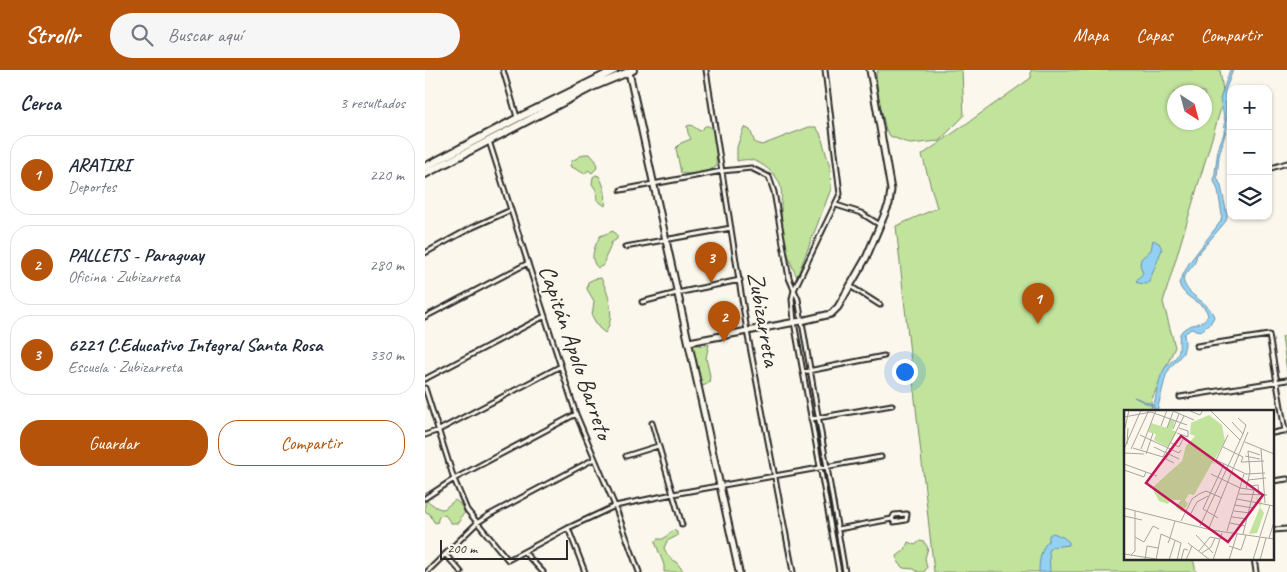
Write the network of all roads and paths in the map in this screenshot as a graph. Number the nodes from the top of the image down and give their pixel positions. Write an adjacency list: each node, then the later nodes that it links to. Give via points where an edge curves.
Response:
1 (503, 70): 7 (street)
2 (615, 70): 7 (highway)
3 (706, 70): 12 (street, Zubizarreta)
4 (825, 70): 16 (street, via 840,187)
5 (869, 70): 18 (street, via 891,190)
6 (631, 71): 8 (highway, via 590,88); 14 (street)
7 (518, 118): 10 (highway)
8 (489, 140): 13 (highway); 17 (street, Capitán Apolo Barreto)
9 (1287, 163): 11 (street)
10 (425, 167)
11 (1272, 168)
12 (722, 171): 14 (street); 19 (street, Zubizarreta); 26 (street, via 751,168 769,177)
13 (425, 174)
14 (653, 184): 15 (street); 20 (street)
15 (621, 190)
16 (836, 205): 18 (street, via 861,213); 26 (street)
17 (511, 210): 22 (street); 23 (street, Capitán Apolo Barreto)
18 (881, 225): 25 (street)
19 (731, 228): 20 (street); 24 (street, Zubizarreta)
20 (665, 240): 21 (street); 27 (street)
21 (625, 248)
22 (425, 252)
23 (528, 263): 30 (street); 31 (street, Capitán Apolo Barreto)
24 (740, 280): 27 (street); 34 (street, Zubizarreta)
25 (851, 286): 29 (street); 32 (street, via 831,314)
26 (794, 290): 32 (street); 33 (street)
27 (677, 293): 28 (street); 35 (street)
28 (643, 302)
29 (880, 305)
30 (425, 316)
31 (545, 316): 38 (street, Capitán Apolo Barreto); 41 (street)
32 (801, 321): 33 (street); 39 (street)
33 (794, 322): 34 (street); 40 (street)
34 (747, 331): 35 (street); 60 (street, Zubizarreta)
35 (689, 342): 64 (street)
36 (1197, 346): 43 (street, via 1269,334)
37 (883, 356): 39 (street)
38 (561, 366): 47 (street, Capitán Apolo Barreto); 51 (street)
39 (810, 371): 40 (street); 48 (street)
40 (803, 372): 49 (street)
41 (425, 379)
42 (1287, 380): 43 (street)
43 (1277, 382): 45 (street); 52 (street)
44 (425, 388): 51 (street)
45 (1180, 397)
46 (892, 405): 48 (street)
47 (576, 414): 57 (street, Capitán Apolo Barreto); 61 (street)
48 (818, 418): 49 (street); 58 (street)
49 (811, 419): 59 (street)
50 (652, 423): 54 (street)
51 (439, 430): 53 (street); 61 (street)
52 (1286, 430)
53 (425, 435)
54 (658, 446): 55 (street); 65 (street)
55 (626, 456)
56 (881, 457): 58 (street)
57 (594, 459): 67 (street, Capitán Apolo Barreto); 69 (street)
58 (827, 467): 59 (street); 72 (street)
59 (819, 468): 60 (street); 84 (street)
60 (776, 477): 64 (street); 83 (street, Zubizarreta)
61 (454, 479): 66 (street); 69 (street, via 467,510)
62 (1287, 479): 63 (street)
63 (1274, 481)
64 (721, 486): 65 (street); 82 (street)
65 (673, 494): 67 (street); 70 (street)
66 (425, 498)
67 (615, 506): 71 (street); 81 (street, Capitán Apolo Barreto)
68 (892, 519): 68 (street, via 894,522 907,519 907,514 894,515); 72 (street)
69 (477, 523): 75 (street, via 508,560); 76 (street)
70 (682, 525)
71 (568, 528): 75 (street); 80 (street)
72 (838, 529): 85 (street)
73 (1287, 529): 74 (street)
74 (1274, 530)
75 (524, 552): 79 (street)
76 (445, 554): 77 (street); 78 (street)
77 (427, 572)
78 (461, 572)
79 (543, 572)
80 (585, 572)
81 (639, 572)
82 (739, 572)
83 (793, 572)
84 (839, 572)
85 (845, 572)

